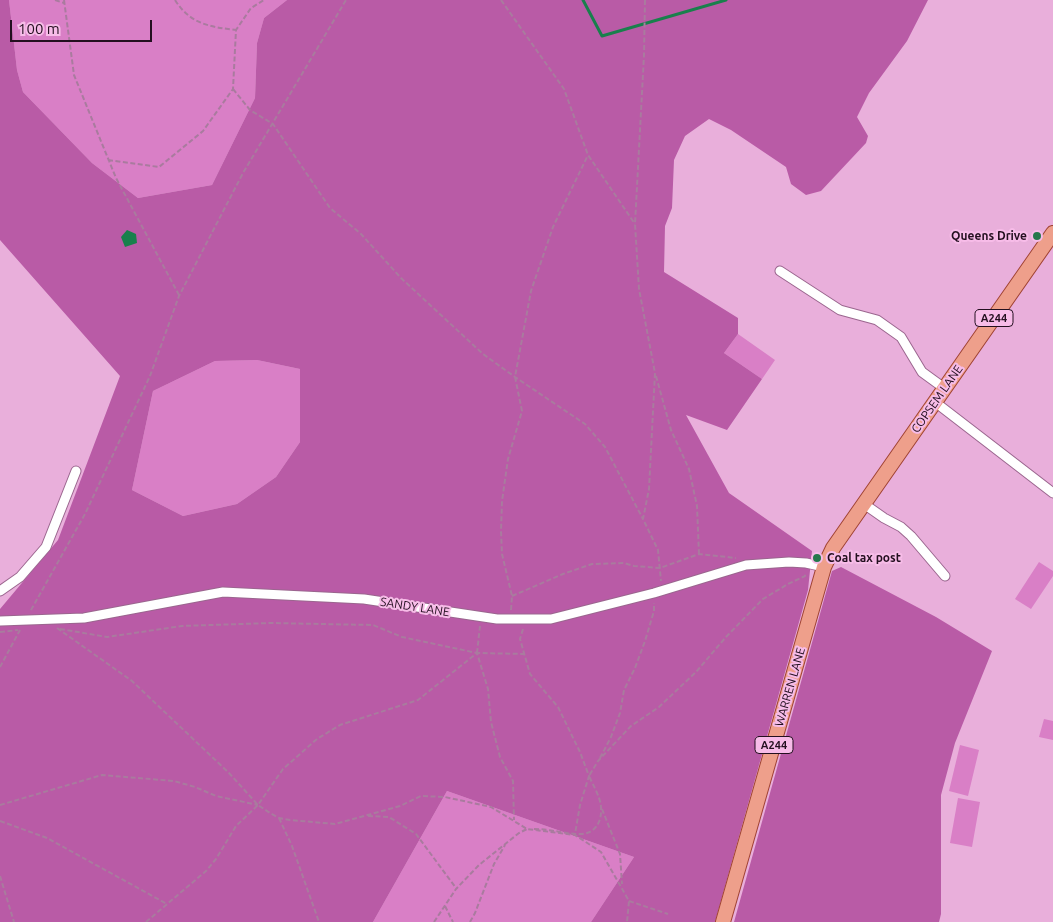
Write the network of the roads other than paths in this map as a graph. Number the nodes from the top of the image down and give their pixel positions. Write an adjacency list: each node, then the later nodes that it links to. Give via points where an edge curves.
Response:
1 (1053, 233): 3 (main road, COPSEM LANE / A244)
2 (780, 271): 3 (street, via 840,310 877,320 901,336 922,372)
3 (944, 388): 4 (main road, COPSEM LANE / A244)
4 (934, 402): 6 (street); 7 (main road, COPSEM LANE / A244)
5 (76, 471): 10 (street, via 46,548 20,576)
6 (1053, 493)
7 (864, 504): 8 (main road, COPSEM LANE / A244, via 833,548); 9 (street, via 901,526)
8 (824, 567): 11 (street, SANDY LANE, via 789,562 746,565 658,592 551,619 480,617 364,600 223,592 84,618); 12 (main road, WARREN LANE / A244)
9 (945, 576)
10 (0, 591)
11 (0, 621)
12 (723, 922)

